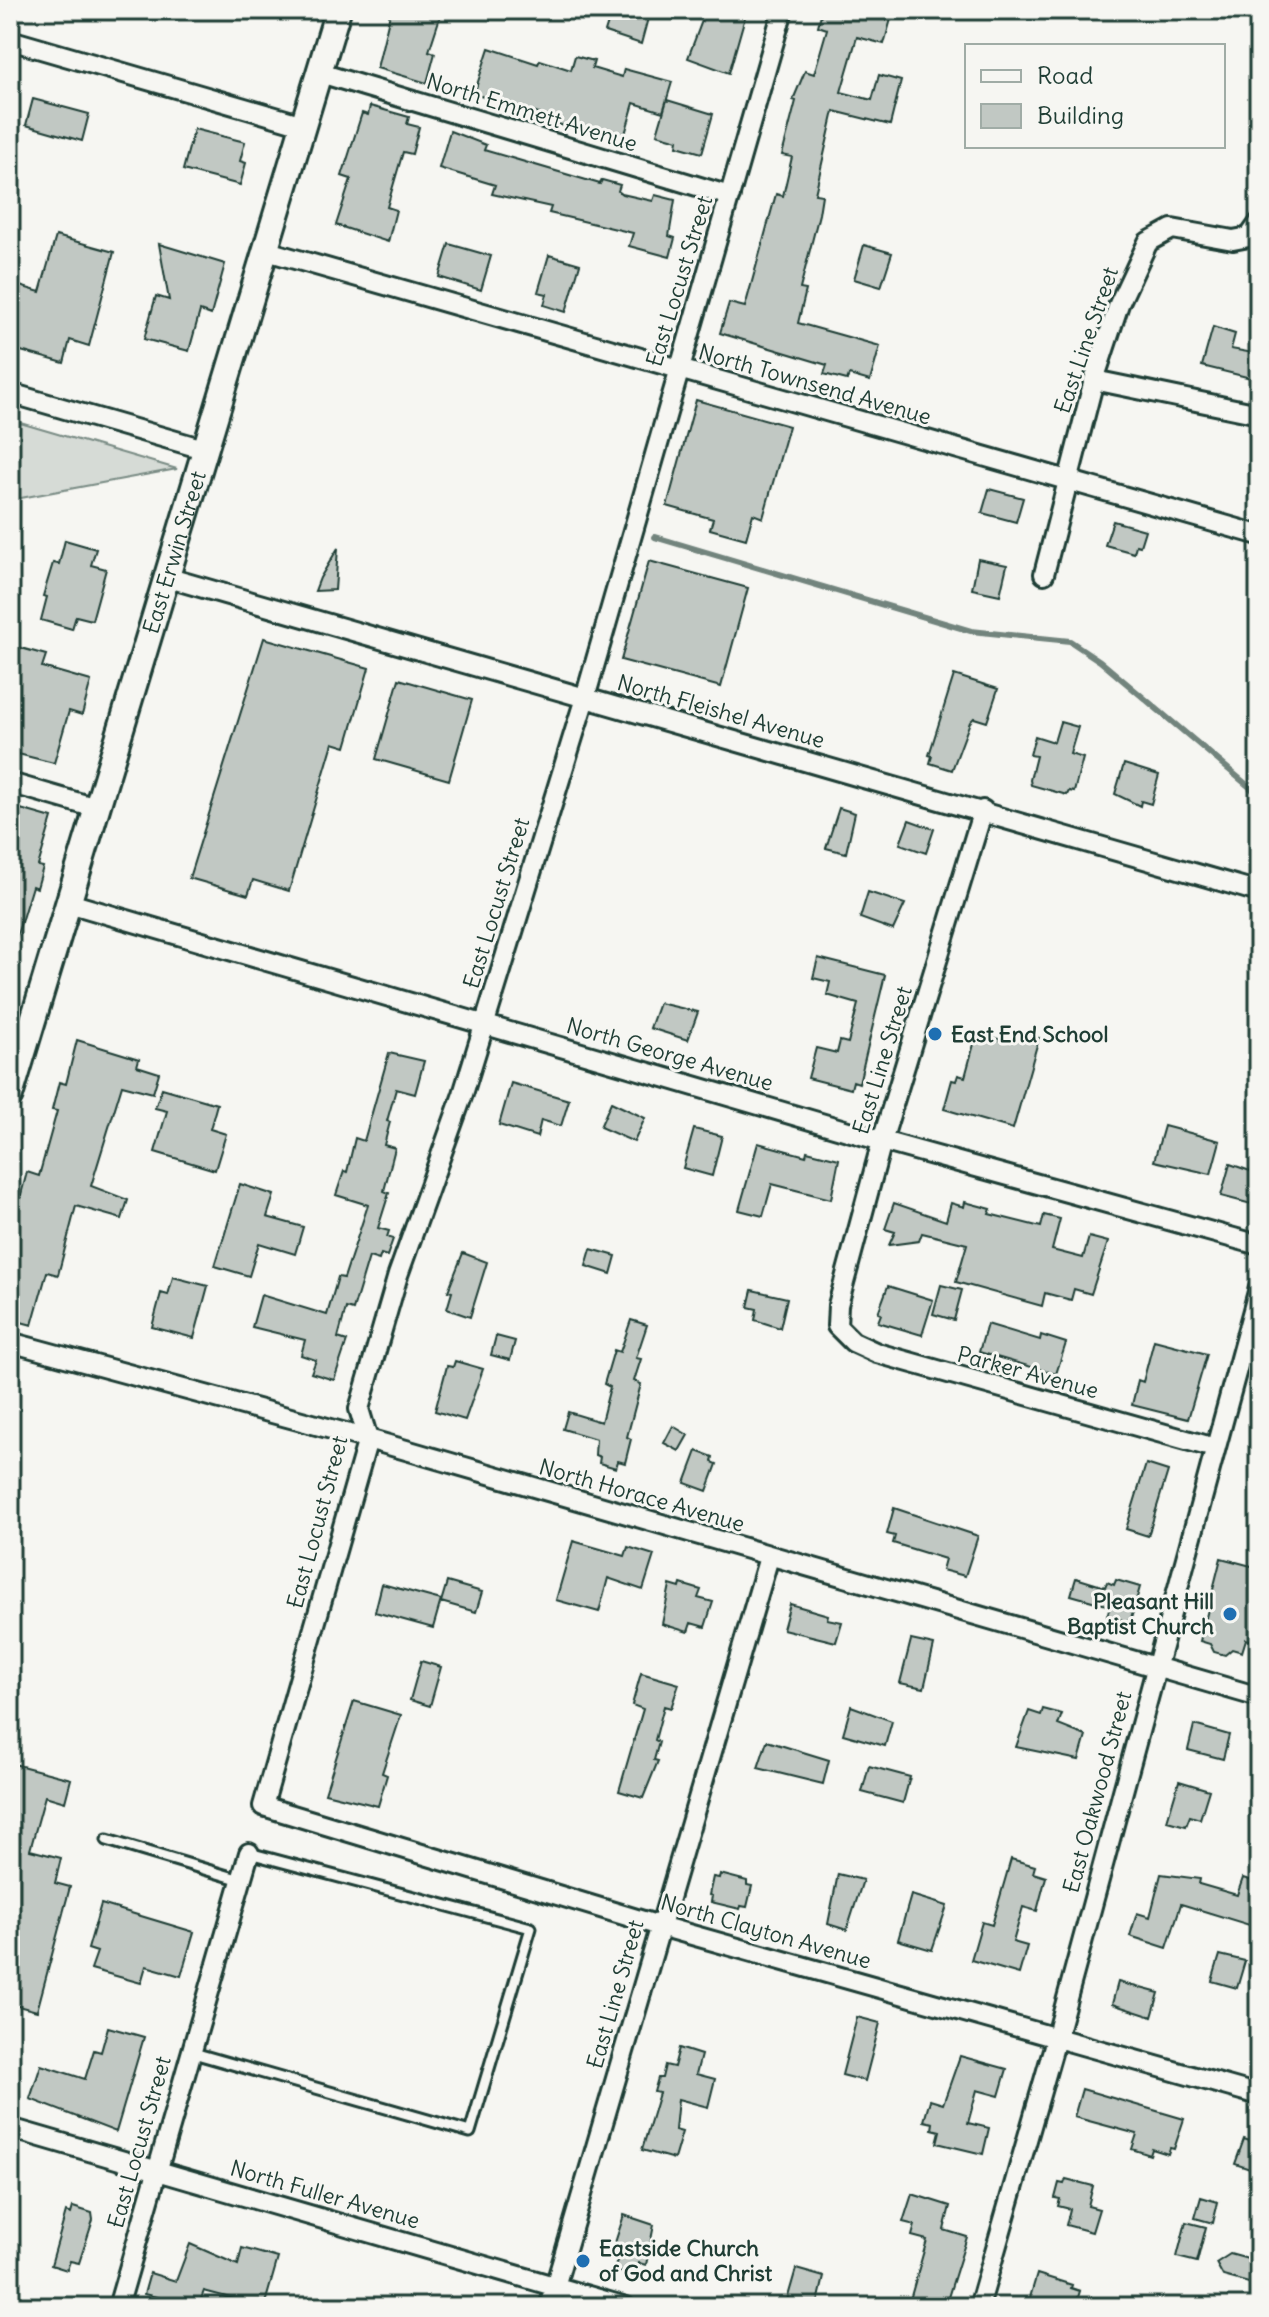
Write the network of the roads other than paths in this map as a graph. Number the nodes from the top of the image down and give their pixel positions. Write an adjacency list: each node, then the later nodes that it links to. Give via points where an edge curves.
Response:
1 (338, 10): 4 (main road, East Erwin Street)
2 (783, 10): 6 (street, East Locust Street)
3 (10, 40): 5 (street)
4 (320, 73): 5 (main road, East Erwin Street); 6 (street, North Emmett Avenue)
5 (303, 125): 8 (main road, East Erwin Street)
6 (730, 196): 9 (street, East Locust Street)
7 (1259, 223): 10 (street, East Line Street, via 1249,237 1233,240 1172,229 1148,242 1119,304)
8 (267, 251): 9 (street, North Townsend Avenue); 13 (main road, East Erwin Street)
9 (677, 369): 14 (street, North Townsend Avenue); 18 (street, East Locust Street)
10 (1094, 380): 12 (street); 14 (street, East Line Street)
11 (10, 393): 13 (street)
12 (1259, 414)
13 (207, 450): 17 (main road, East Erwin Street)
14 (1067, 482): 15 (street, North Townsend Avenue); 16 (street, East Line Street)
15 (1259, 535)
16 (1044, 574)
17 (169, 578): 18 (street, North Fleishel Avenue); 20 (main road, East Erwin Street)
18 (585, 698): 21 (street, North Fleishel Avenue); 24 (street, East Locust Street)
19 (10, 783): 20 (street)
20 (96, 808): 23 (main road, East Erwin Street)
21 (983, 810): 22 (street, North Fleishel Avenue); 26 (street, East Line Street)
22 (1259, 892)
23 (69, 903): 24 (street, North George Avenue); 25 (main road, East Erwin Street)
24 (484, 1024): 26 (street, North George Avenue); 31 (street, East Locust Street, via 398,1275 359,1409)
25 (10, 1096)
26 (882, 1141): 27 (street, North George Avenue); 29 (street, East Line Street)
27 (1259, 1245)
28 (1259, 1288): 32 (street, East Oakwood Street)
29 (837, 1326): 32 (street, Parker Avenue, via 877,1353)
30 (10, 1342): 31 (street, North Horace Avenue)
31 (368, 1439): 33 (street, North Horace Avenue); 36 (street, East Locust Street)
32 (1215, 1448): 34 (street, East Oakwood Street)
33 (769, 1557): 34 (street, North Horace Avenue); 40 (street, East Line Street)
34 (1155, 1667): 35 (street, North Horace Avenue); 41 (street, East Oakwood Street)
35 (1259, 1697)
36 (263, 1806): 40 (street, North Clayton Avenue)
37 (107, 1840): 39 (lane)
38 (249, 1853): 39 (street, East Locust Street); 42 (lane, via 531,1928 470,2132)
39 (241, 1880): 42 (street, East Locust Street)
40 (660, 1926): 41 (street, North Clayton Avenue); 46 (street, East Line Street)
41 (1056, 2039): 43 (street, North Clayton Avenue); 50 (street, East Oakwood Street)
42 (190, 2052): 45 (street, East Locust Street)
43 (1259, 2095)
44 (10, 2128): 45 (street, North Fuller Avenue)
45 (155, 2169): 46 (street, North Fuller Avenue); 47 (street, East Locust Street)
46 (554, 2287): 48 (street, East Line Street); 49 (street, North Fuller Avenue)
47 (118, 2307)
48 (549, 2307)
49 (626, 2307)
50 (979, 2307)

